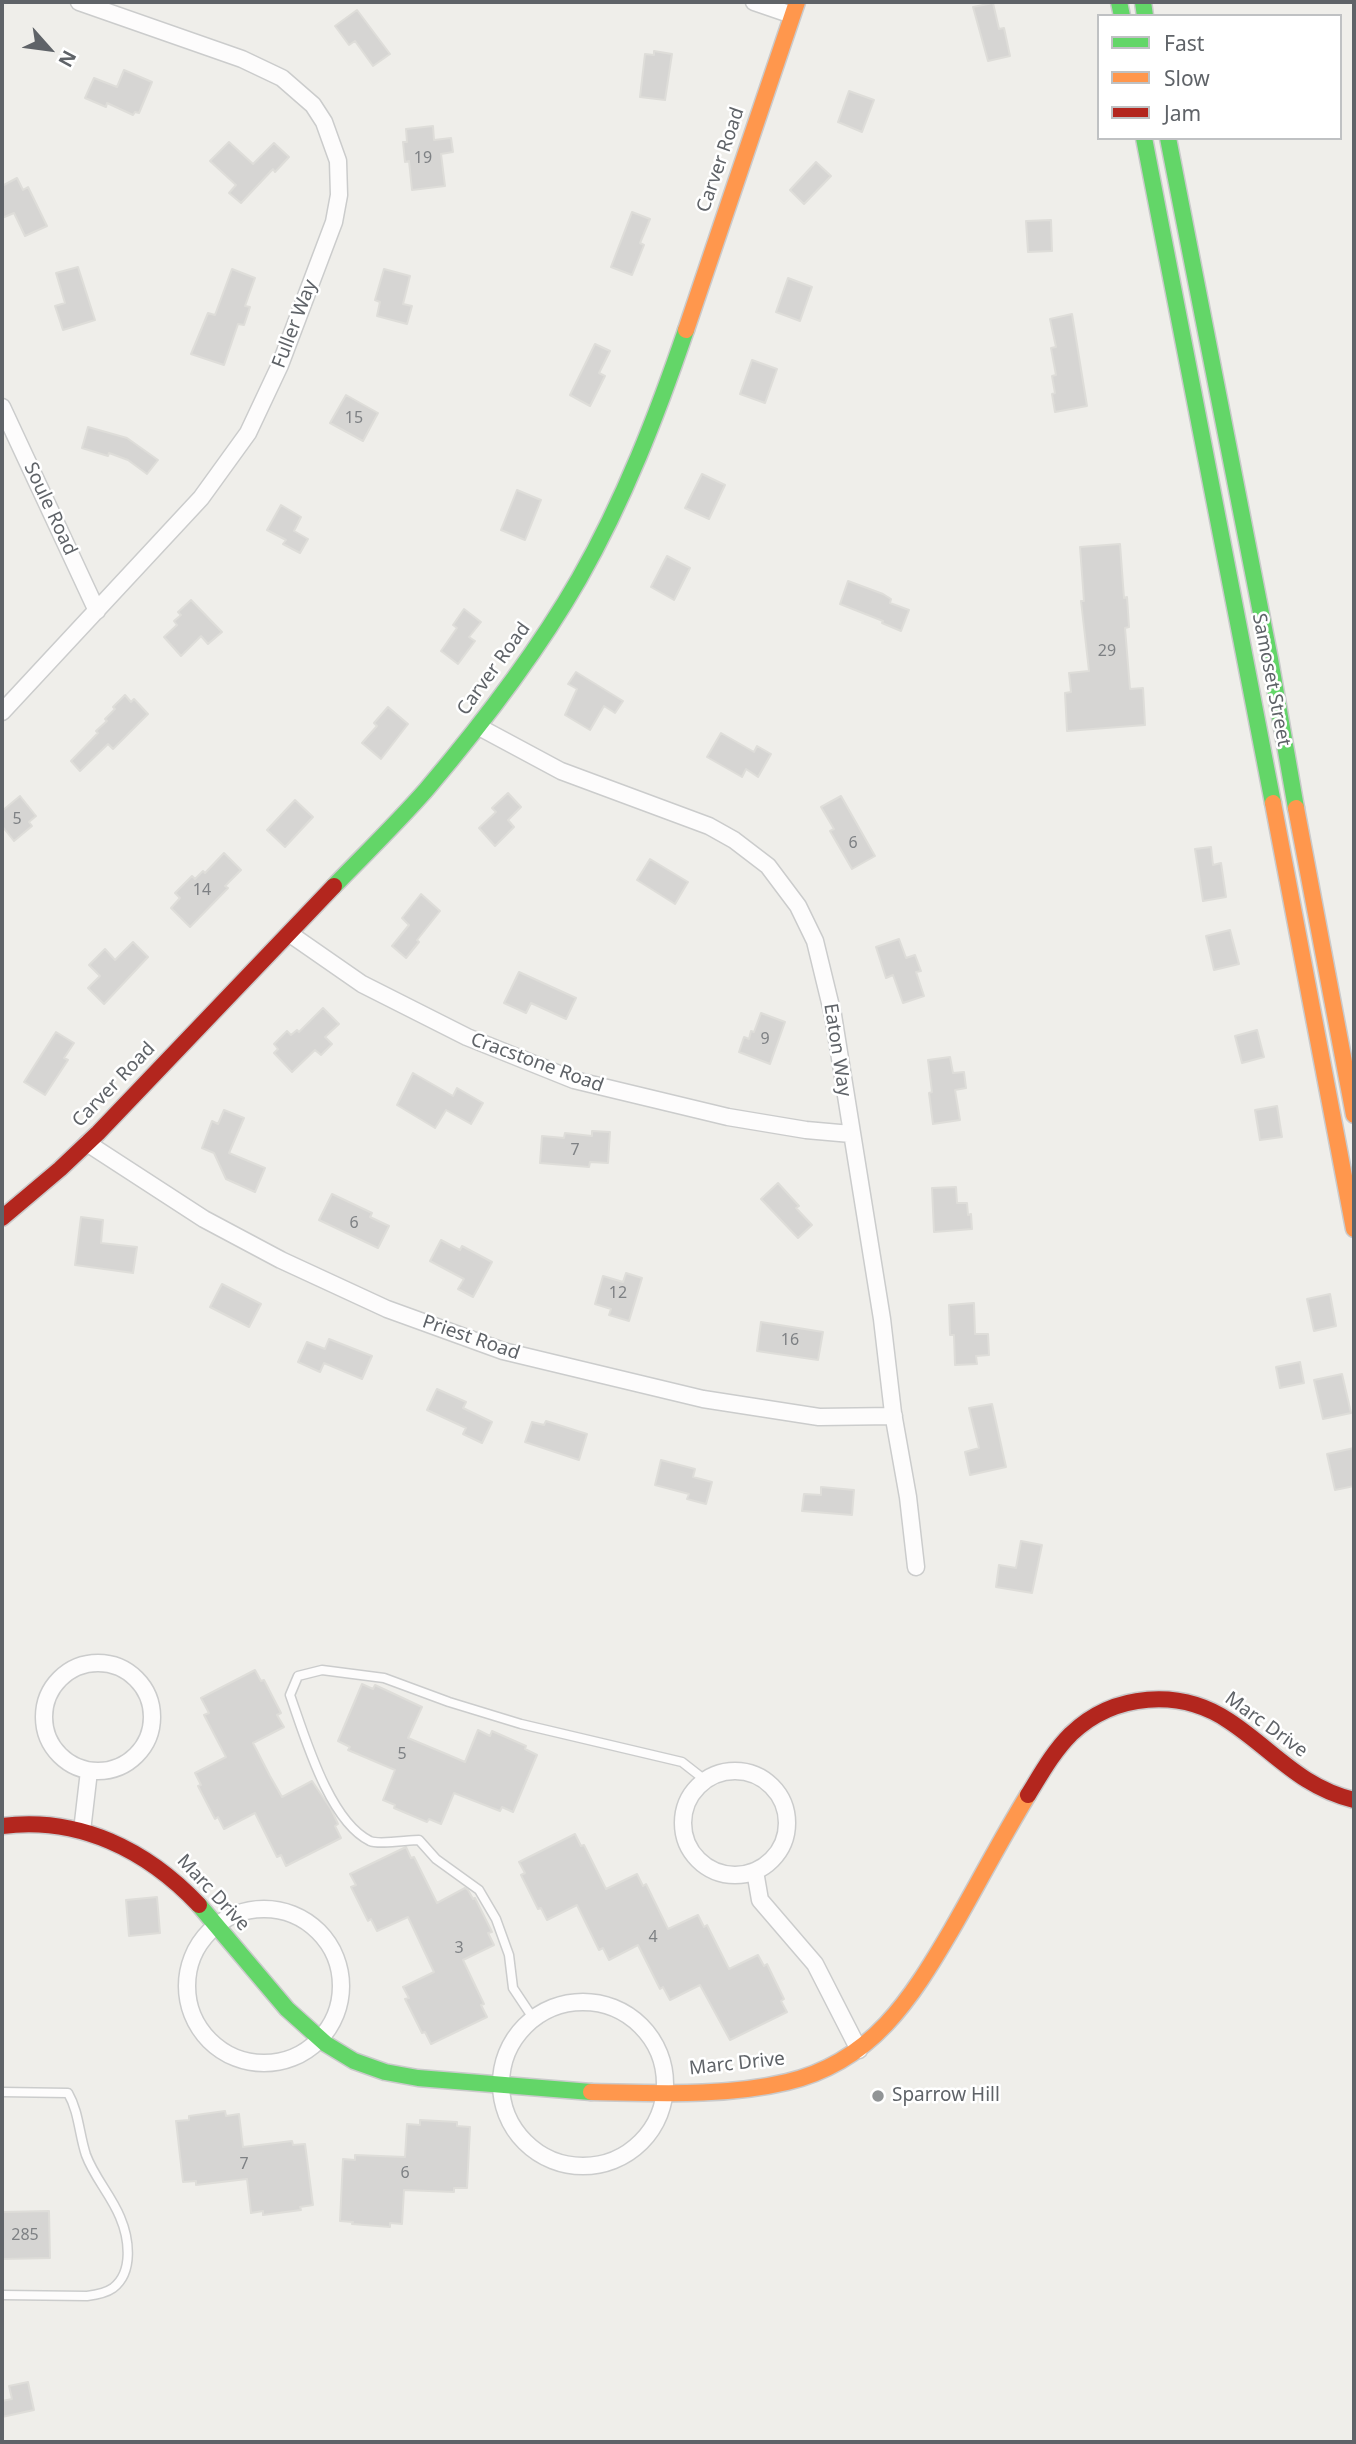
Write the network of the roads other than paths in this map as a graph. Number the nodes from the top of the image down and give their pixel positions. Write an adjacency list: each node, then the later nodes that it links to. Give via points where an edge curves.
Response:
1 (79, 2): 7 (street, Fuller Way, via 253,63 282,78 324,122 340,182 334,222 280,365 248,433 201,498)
2 (754, 2): 3 (street)
3 (795, 8): 9 (main road, Carver Road, via 677,360 634,468 579,578)
4 (1144, 140): 12 (main road, Samoset Street)
5 (1168, 140): 11 (main road, Samoset Street)
6 (2, 407): 7 (street, Soule Road)
7 (97, 611): 8 (street, Fuller Way)
8 (2, 712)
9 (479, 727): 10 (main road, Carver Road); 14 (street, Eaton Way, via 561,771 709,826 768,866 798,906 815,941 833,1015)
10 (290, 933): 14 (street, Cracstone Road, via 362,984 467,1037 574,1080 728,1117); 15 (main road, Carver Road)
11 (1347, 1036): 12 (street); 13 (main road, Samoset Street)
12 (1316, 1040): 17 (main road, Samoset Street)
13 (1354, 1115)
14 (851, 1134): 18 (street, Eaton Way)
15 (87, 1143): 16 (main road, Carver Road); 18 (street, Priest Road, via 204,1219 281,1260 387,1309 503,1351 703,1399 819,1417)
16 (2, 1218)
17 (1354, 1229)
18 (894, 1416): 19 (street, Eaton Way)
19 (916, 1567)
20 (89, 1771): 20 (street, via 65,1761 48,1740 46,1701 71,1671 109,1664 139,1682 149,1701 152,1723 145,1744 130,1760 111,1770); 24 (street)
21 (705, 1780): 25 (street, via 691,1795 684,1814 687,1843 699,1860 715,1871 735,1875); 25 (street, via 727,1772 750,1773 778,1793 786,1814 785,1837 774,1857); 27 (lane, via 682,1762 521,1724 384,1678 322,1670 298,1676 290,1695 319,1774 350,1827 373,1843 419,1840 436,1859 479,1890 509,1955 513,1988)
22 (1354, 1800): 29 (main road, Marc Drive, via 1328,1794 1305,1780 1220,1714 1197,1703 1142,1699 1100,1714 1062,1745 1005,1833 917,1989)
23 (2, 1826): 24 (main road, Marc Drive, via 42,1824)
24 (82, 1831): 26 (main road, Marc Drive, via 116,1841 158,1866)
25 (755, 1871): 29 (street, via 760,1900 815,1964)
26 (216, 1926): 28 (main road, Marc Drive, via 288,2011); 28 (street, via 248,1910 265,1909 299,1917 320,1933 335,1955 341,1990 338,2008); 28 (street, via 194,1952 186,1985 193,2018 213,2045 243,2061 277,2063 308,2050)
27 (533, 2018): 30 (street, via 509,2048); 31 (street, via 572,2002 613,2007 632,2017 658,2050)
28 (321, 2038): 30 (main road, Marc Drive, via 354,2061 387,2072)
29 (859, 2050): 31 (main road, Marc Drive, via 822,2070 783,2083)
30 (501, 2085): 31 (main road, Marc Drive); 31 (street, via 508,2116 525,2141 541,2154 580,2166 601,2164 637,2145 651,2129)
31 (665, 2091)
32 (2, 2092): 33 (lane, via 68,2093 86,2154 121,2218 128,2259 122,2277 100,2294)
33 (2, 2295)

